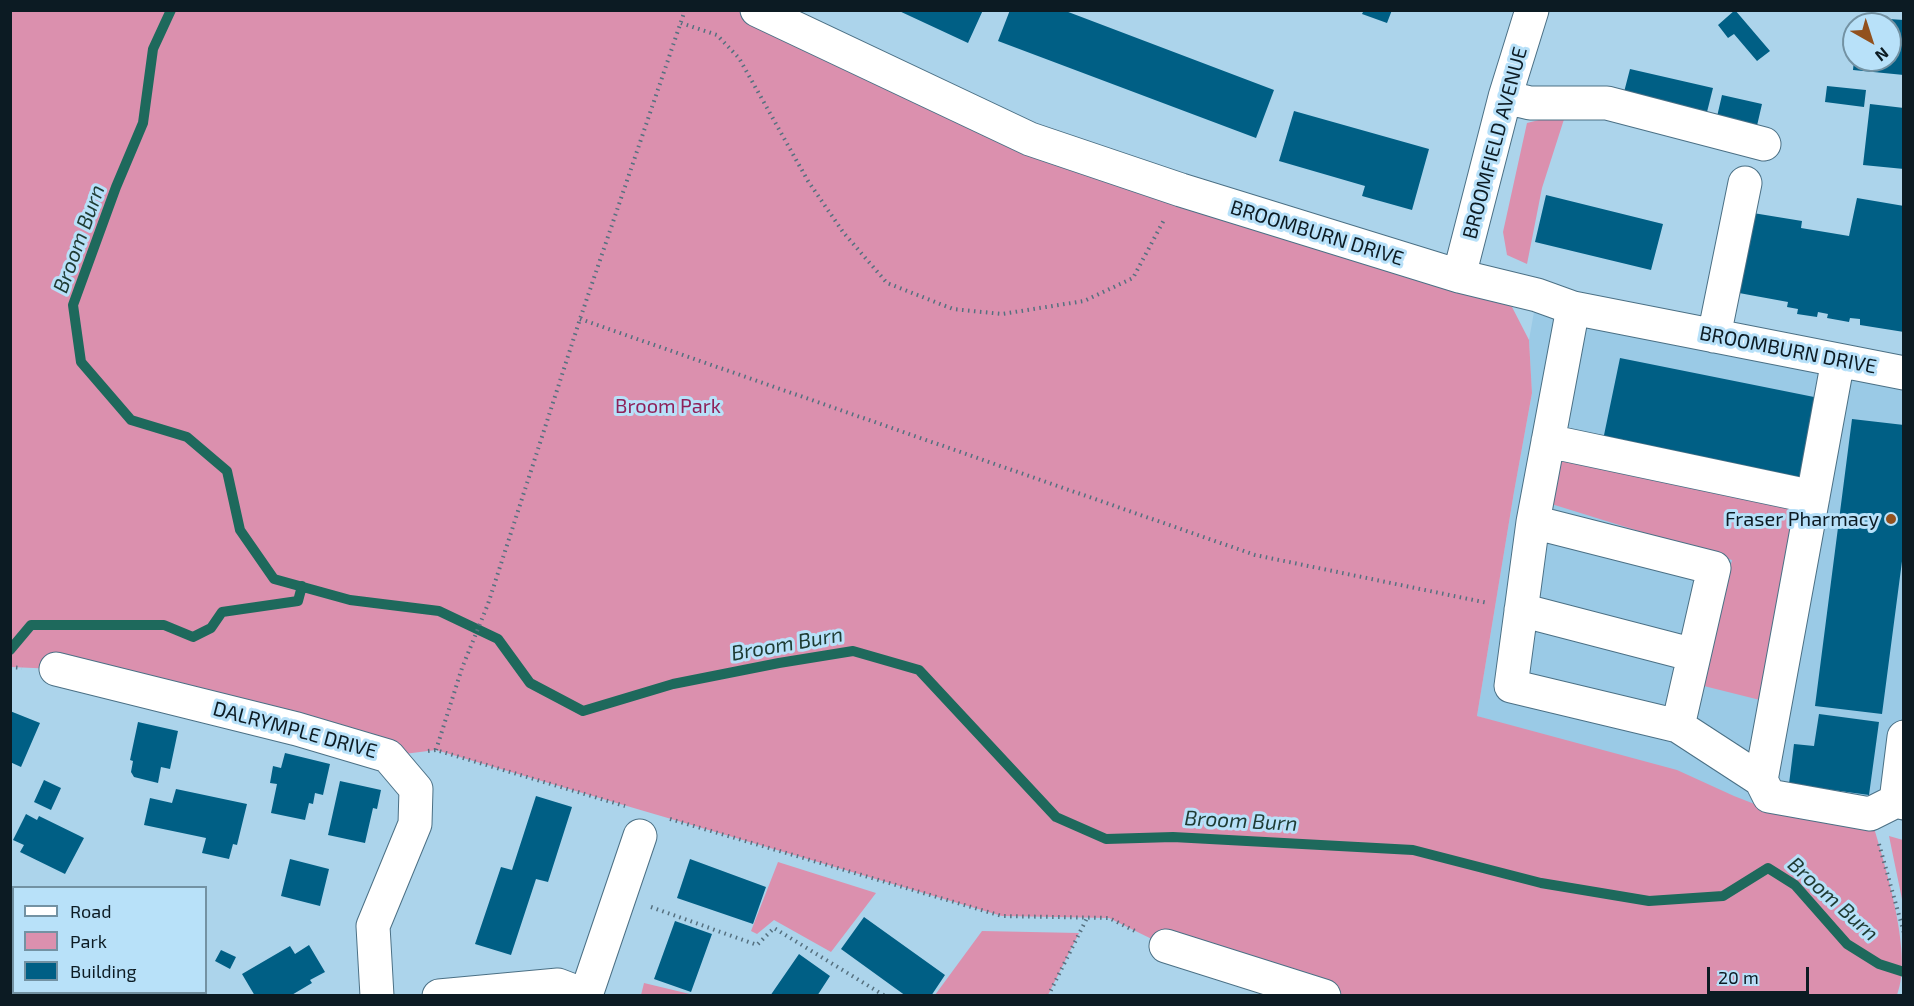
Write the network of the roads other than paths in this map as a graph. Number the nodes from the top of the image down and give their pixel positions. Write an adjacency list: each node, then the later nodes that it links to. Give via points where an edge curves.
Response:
1 (1532, 10): 3 (street, BROOMFIELD AVENUE)
2 (758, 11): 6 (street, BROOMBURN DRIVE, via 1030,139)
3 (1505, 97): 4 (street, via 1530,103 1607,103); 6 (street, BROOMFIELD AVENUE)
4 (1764, 144)
5 (1745, 183): 8 (street)
6 (1460, 276): 7 (street, BROOMBURN DRIVE)
7 (1573, 308): 8 (street, BROOMBURN DRIVE); 11 (street)
8 (1714, 336): 9 (street, BROOMBURN DRIVE)
9 (1838, 360): 10 (street, BROOMBURN DRIVE); 12 (street)
10 (1904, 373)
11 (1548, 441): 12 (street); 13 (street)
12 (1813, 497): 19 (street)
13 (1533, 522): 14 (street); 15 (street, via 1714,568)
14 (1521, 610): 15 (street); 17 (street, via 1511,686)
15 (1694, 655): 17 (street)
16 (56, 669): 24 (street, DALRYMPLE DRIVE, via 297,729 388,756 416,789 416,824 373,926)
17 (1678, 726): 19 (street)
18 (1904, 737): 20 (street)
19 (1761, 780): 20 (street, via 1769,796)
20 (1890, 806)
21 (644, 820): 23 (street)
22 (1166, 946): 26 (street)
23 (587, 995): 25 (street, via 558,986)
24 (376, 996)
25 (439, 996)
26 (1324, 996)

